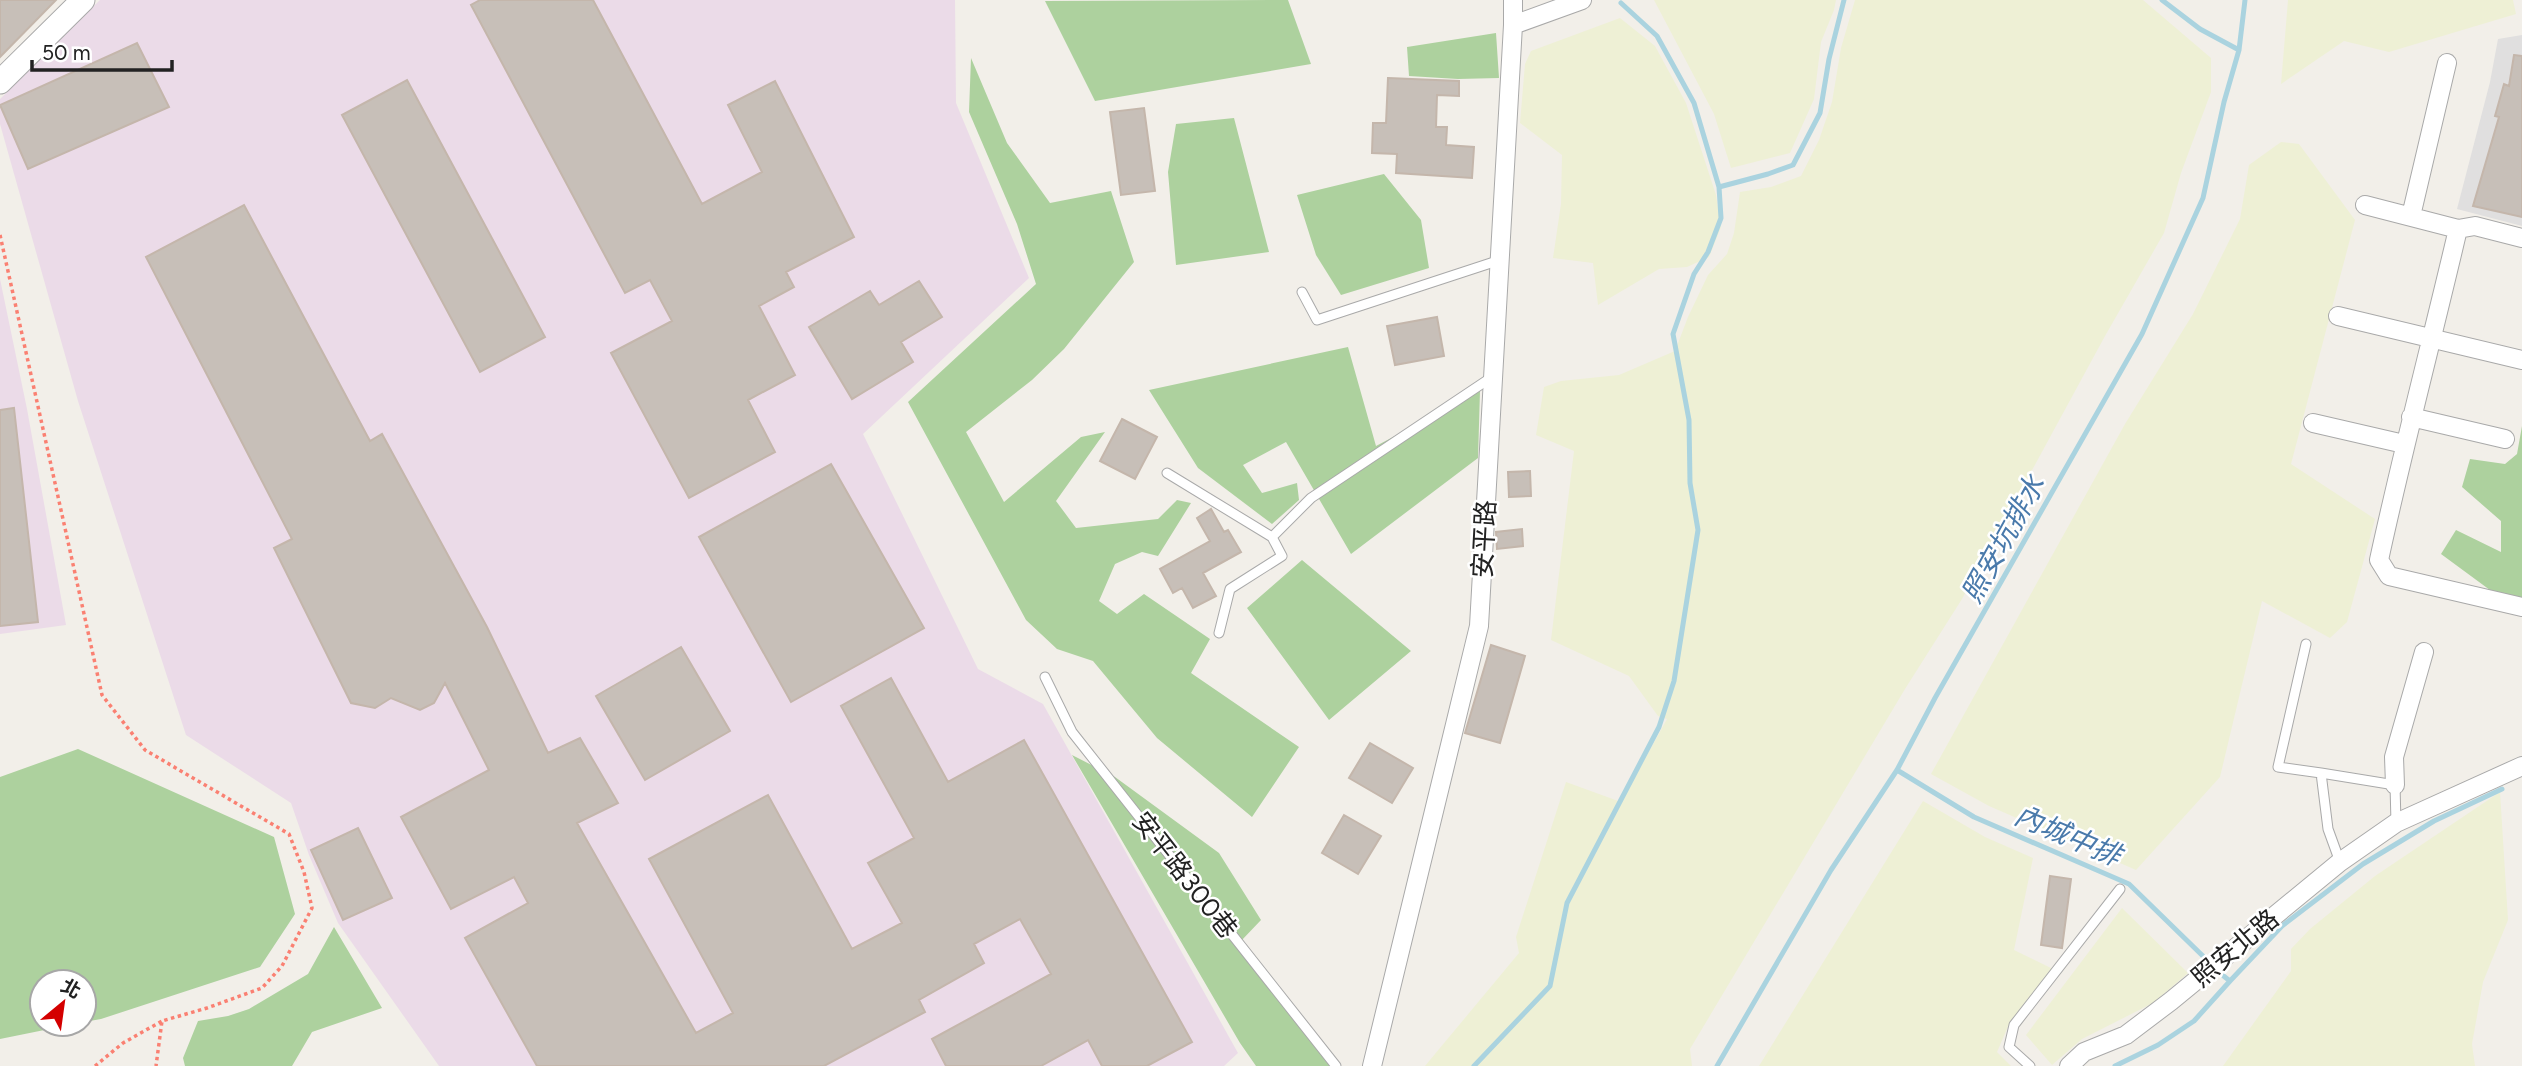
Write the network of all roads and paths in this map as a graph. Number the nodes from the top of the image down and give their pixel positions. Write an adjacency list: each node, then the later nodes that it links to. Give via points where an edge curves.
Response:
1 (83, 0): 6 (street)
2 (1513, 0): 4 (street, 安平路)
3 (1582, 0): 4 (street)
4 (1513, 25): 12 (street, 安平路)
5 (2447, 63): 8 (street)
6 (0, 82)
7 (2365, 205): 8 (street)
8 (2411, 216): 9 (street)
9 (2458, 229): 11 (street, via 2475,226); 15 (street)
10 (0, 235): 35 (path, via 102,695 145,750 289,834 312,908 282,966 262,988)
11 (2522, 238)
12 (1500, 260): 13 (lane, via 1317,320); 17 (street, 安平路)
13 (1302, 292)
14 (2338, 316): 15 (street)
15 (2433, 337): 16 (street); 18 (street)
16 (2522, 360)
17 (1493, 376): 23 (lane, via 1311,499); 39 (street, 安平路, via 1479,626)
18 (2411, 417): 20 (street); 21 (street)
19 (2313, 423): 21 (street)
20 (2505, 439)
21 (2404, 444): 24 (street, via 2379,560 2389,576)
22 (1167, 473): 23 (lane)
23 (1272, 537): 25 (lane, via 1282,556 1230,589)
24 (2522, 607)
25 (1219, 633)
26 (2306, 645): 30 (lane, via 2278,767)
27 (2424, 652): 31 (street, via 2394,757)
28 (1045, 677): 38 (lane, 安平路300巷, via 1072,732)
29 (2522, 766): 32 (street, 照安北路)
30 (2321, 773): 31 (lane); 33 (lane, via 2328,829)
31 (2395, 785): 32 (lane)
32 (2396, 822): 33 (street, 照安北路)
33 (2340, 862): 41 (street, 照安北路, via 2126,1035 2084,1052)
34 (2120, 889): 40 (lane, via 2014,1025 2009,1048)
35 (162, 1021): 36 (path); 37 (path)
36 (95, 1066)
37 (156, 1066)
38 (1336, 1066)
39 (1372, 1066)
40 (2030, 1066)
41 (2069, 1066)

